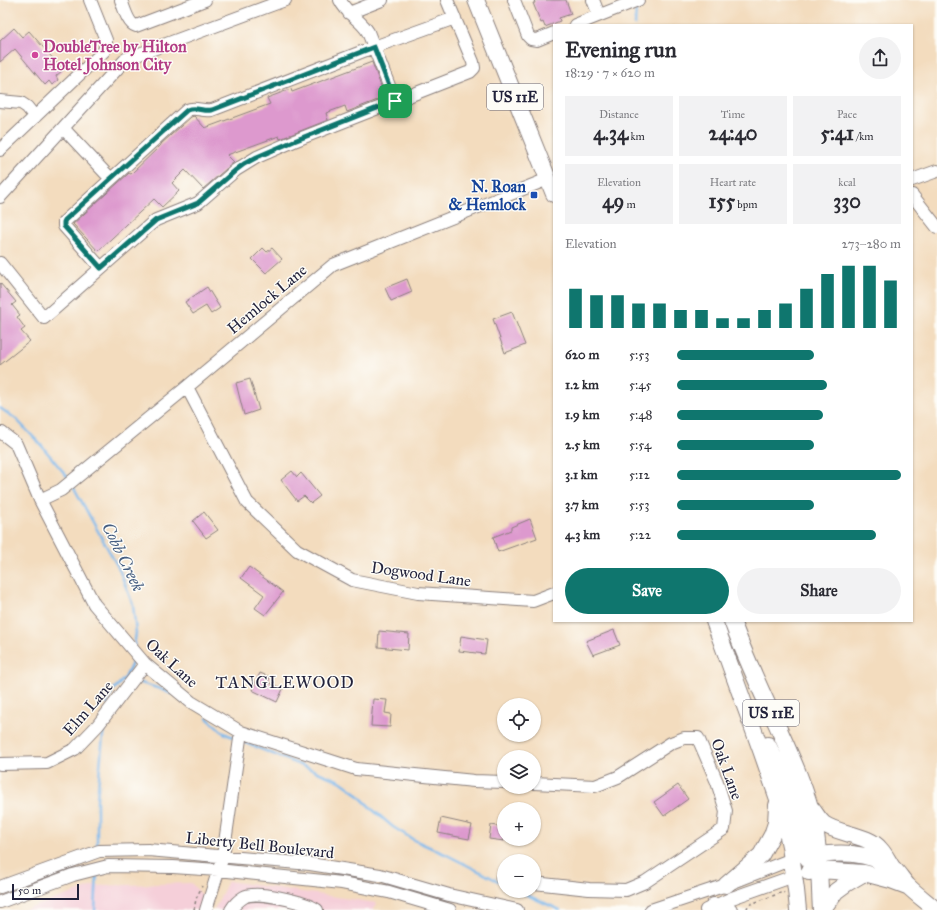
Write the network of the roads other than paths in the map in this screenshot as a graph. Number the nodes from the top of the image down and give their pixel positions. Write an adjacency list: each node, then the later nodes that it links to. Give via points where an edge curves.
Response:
1 (90, 0): 20 (street, via 106,40 104,51)
2 (121, 0): 3 (street, via 133,26)
3 (205, 0)
4 (285, 0): 21 (street, via 126,59)
5 (340, 0): 12 (street)
6 (382, 0): 12 (street)
7 (447, 0): 14 (street)
8 (476, 0): 25 (main road, US 11E)
9 (514, 0): 16 (street, via 531,39 537,40)
10 (593, 0): 13 (street)
11 (631, 1): 13 (street)
12 (349, 13): 17 (street, via 366,29)
13 (599, 15): 15 (street)
14 (455, 18): 17 (street); 19 (street, via 473,62 472,71)
15 (577, 24)
16 (553, 33)
17 (374, 47): 19 (street); 24 (street, via 212,110 187,110)
18 (0, 101): 20 (street, via 21,103)
19 (395, 101): 32 (street, via 244,164 198,203 156,220)
20 (35, 117): 22 (street)
21 (63, 128): 24 (street); 29 (street)
22 (0, 150)
23 (937, 171): 26 (street)
24 (111, 179): 32 (street, via 63,224)
25 (548, 179): 27 (main road, US 11E); 33 (street, Hemlock Lane, via 333,265)
26 (913, 180)
27 (553, 192)
28 (913, 196): 30 (street)
29 (0, 197)
30 (937, 227)
31 (0, 263): 32 (street, via 44,318)
32 (101, 268)
33 (187, 387): 35 (street, Hemlock Lane, via 61,490); 36 (street, Dogwood Lane, via 246,502 297,550 352,580 418,593 532,602)
34 (0, 433): 35 (street, Oak Lane, via 16,444)
35 (40, 500): 39 (street, Oak Lane, via 94,604)
36 (553, 593)
37 (714, 622): 40 (main road, US 11E)
38 (732, 622): 46 (main road, US 11E)
39 (145, 664): 41 (street, Oak Lane, via 191,702); 42 (street, Elm Lane, via 98,725 75,749 47,763)
40 (750, 720): 45 (main road, US 11E); 48 (main road, via 767,743 786,782)
41 (241, 732): 43 (street, Oak Lane, via 356,769); 47 (street)
42 (0, 764)
43 (497, 782)
44 (541, 783): 54 (street, Oak Lane, via 594,786 618,777 671,743 684,738 698,738 726,811 724,829 645,882 626,890 589,889)
45 (778, 799): 48 (main road, US 11E); 55 (main road, via 776,823 768,845 761,855)
46 (810, 805): 48 (main road, US 11E, via 817,842); 50 (main road, via 823,824 880,848)
47 (223, 856): 49 (street); 53 (street, Liberty Bell Boulevard, via 310,864); 57 (street, Liberty Bell Boulevard, via 148,850 99,851)
48 (809, 860): 50 (main road, via 844,853 858,854); 51 (main road); 52 (main road, US 11E); 52 (main road); 55 (street); 70 (main road, US 11E)
49 (218, 870): 58 (street, Liberty Bell Boulevard, via 342,883); 59 (street, Liberty Bell Boulevard, via 108,866 72,875); 62 (street)
50 (894, 870): 56 (main road)
51 (864, 873): 56 (main road); 70 (main road, via 836,891)
52 (794, 876): 60 (street); 69 (main road, US 11E)
53 (397, 880): 58 (street); 66 (street, Liberty Bell Boulevard, via 448,895)
54 (541, 883)
55 (726, 885): 67 (street)
56 (908, 886): 61 (main road)
57 (0, 887)
58 (392, 893): 65 (street, Liberty Bell Boulevard)
59 (0, 902)
60 (710, 908): 68 (main road)
61 (936, 909)
62 (206, 910)
63 (231, 910): 64 (street, via 245,896 254,894 294,901)
64 (318, 910)
65 (450, 910)
66 (516, 910)
67 (652, 910)
68 (729, 910)
69 (798, 910)
70 (821, 910)

